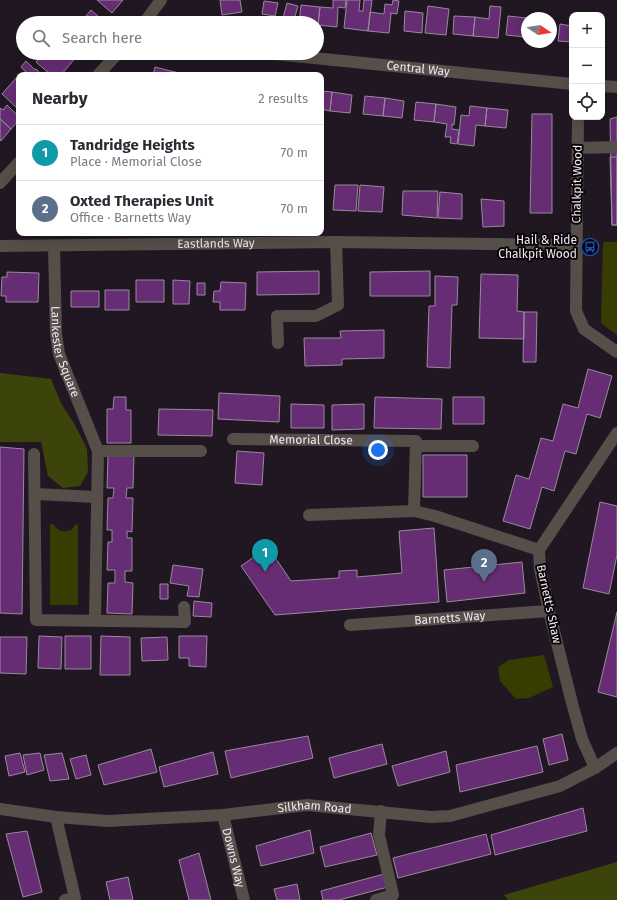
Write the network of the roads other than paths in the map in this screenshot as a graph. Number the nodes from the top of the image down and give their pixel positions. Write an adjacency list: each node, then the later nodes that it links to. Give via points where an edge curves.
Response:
1 (161, 0): 2 (street)
2 (151, 16)
3 (324, 59): 6 (street, Central Way)
4 (112, 60): 5 (street)
5 (101, 72)
6 (569, 84)
7 (605, 86): 8 (street)
8 (617, 87)
9 (578, 120): 11 (street, Chalkpit Wood)
10 (617, 147): 11 (street)
11 (578, 148): 16 (street, Chalkpit Wood)
12 (16, 165): 13 (street)
13 (0, 183)
14 (309, 238): 15 (street, Eastlands Way); 18 (street, Eastlands Way)
15 (336, 242): 16 (street, Eastlands Way); 19 (street, via 338,305 316,316 277,316)
16 (576, 245): 20 (street, Chalkpit Wood, via 576,311 584,329)
17 (0, 246): 18 (street, Eastlands Way)
18 (54, 247): 25 (street, Lankester Square, via 56,334 59,354)
19 (278, 343)
20 (617, 352)
21 (617, 433): 32 (street, Barnett's Shaw)
22 (233, 438): 23 (street, Memorial Close, via 416,441)
23 (416, 446): 24 (street); 30 (street)
24 (473, 446)
25 (98, 451): 26 (street); 29 (street, Lankester Square)
26 (201, 451)
27 (34, 454): 28 (street)
28 (34, 494): 29 (street); 35 (street, via 36,620)
29 (96, 497): 35 (street, Lankester Square)
30 (414, 511): 31 (street); 32 (street)
31 (309, 516)
32 (539, 550): 34 (street, Barnett's Shaw, via 540,569)
33 (184, 607): 35 (street, via 184,622)
34 (549, 611): 36 (street, Barnetts Way); 38 (street, Barnett's Shaw, via 582,739)
35 (95, 620)
36 (350, 625)
37 (617, 753): 38 (street, Silkham Road)
38 (595, 768): 40 (street, Silkham Road, via 560,786 450,816 431,817)
39 (0, 809): 42 (street, Silkham Road)
40 (381, 811): 41 (street, Silkham Road, via 307,805); 45 (street, via 379,835 393,895)
41 (222, 815): 42 (street, Silkham Road, via 108,820); 44 (street, Downs Way)
42 (56, 817): 43 (street, via 75,898)
43 (65, 900)
44 (244, 900)
45 (376, 900)

